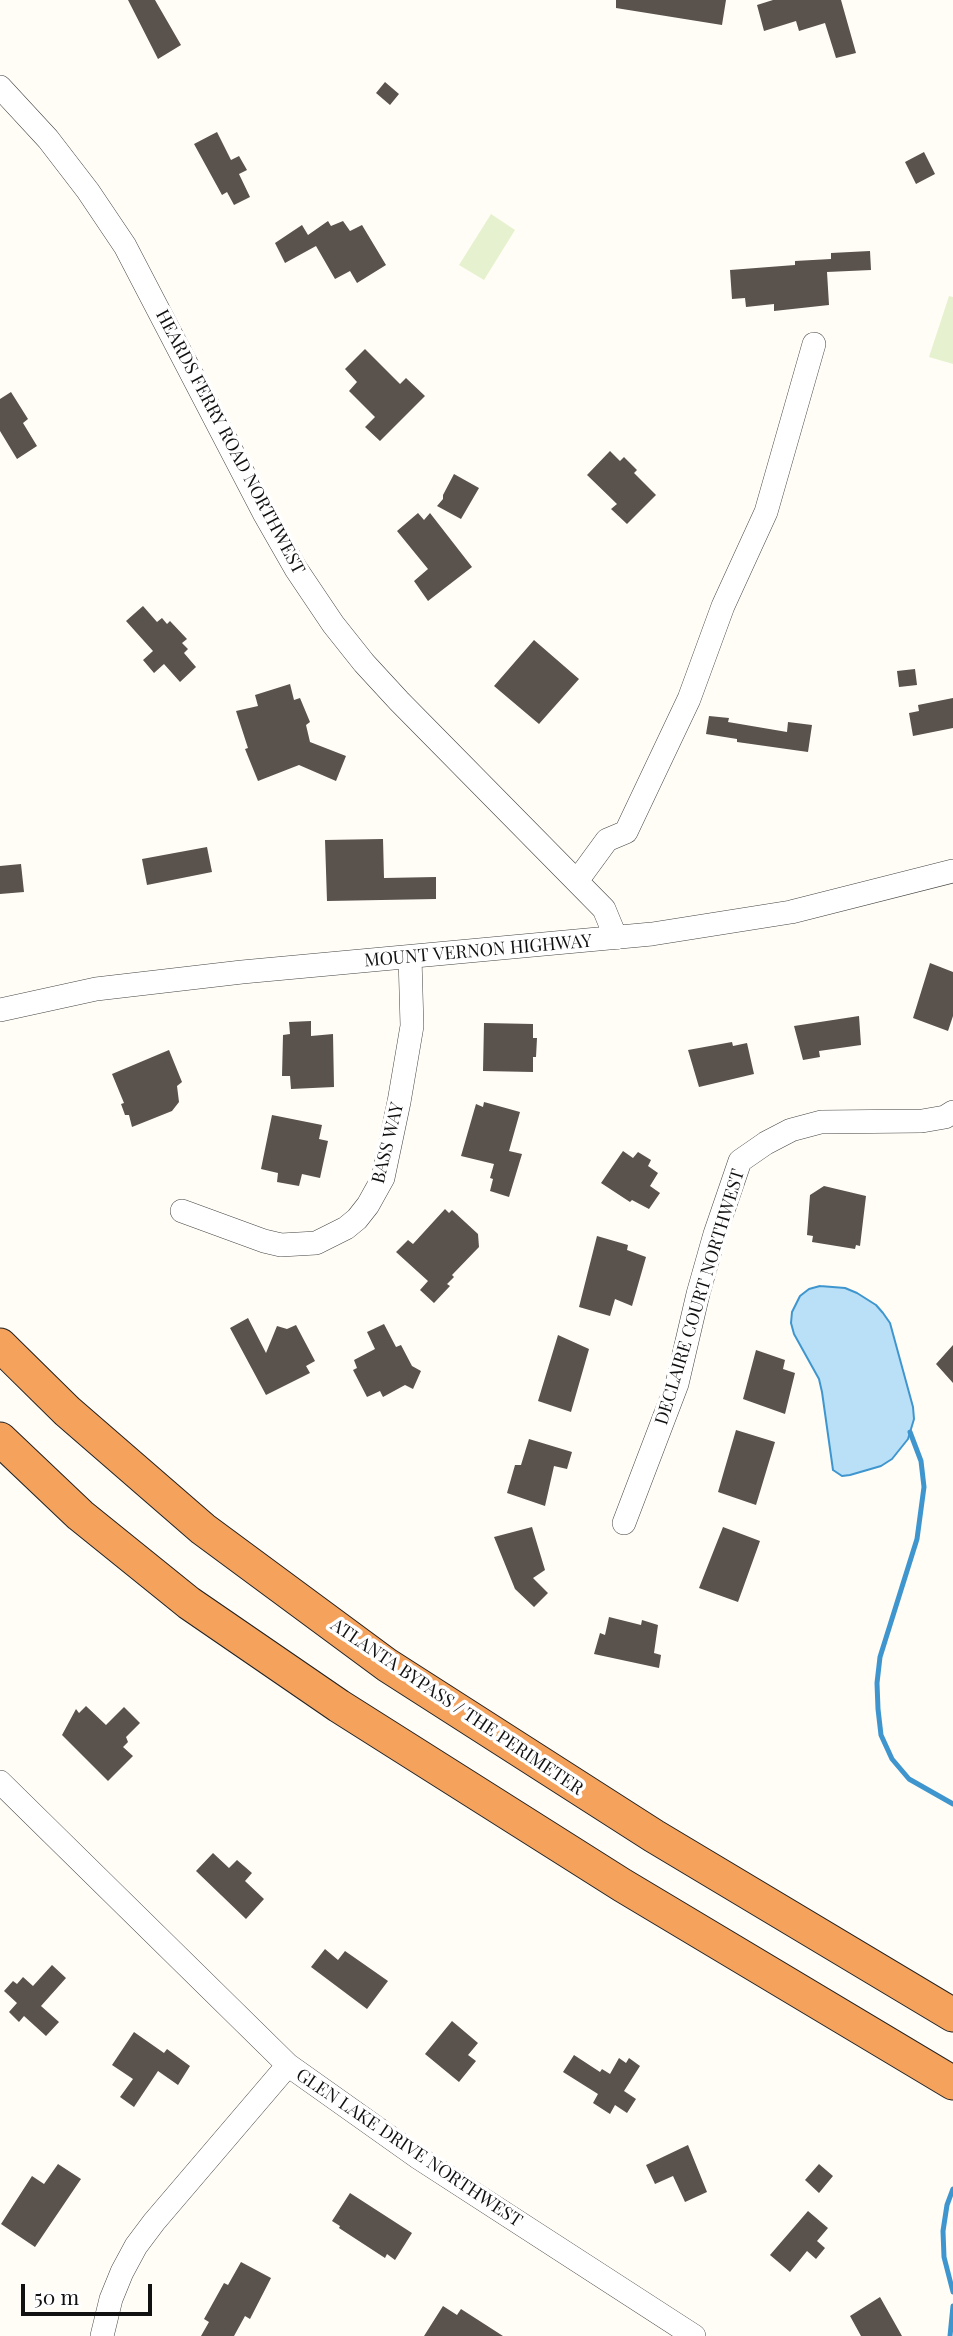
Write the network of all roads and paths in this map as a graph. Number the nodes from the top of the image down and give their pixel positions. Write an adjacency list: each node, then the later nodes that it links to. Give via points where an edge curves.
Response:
1 (0, 87): 4 (street, HEARDS FERRY ROAD NORTHWEST, via 48,139 125,246 264,513 333,624 399,701)
2 (814, 344): 4 (street, via 766,512 723,606 689,699 626,832 607,840)
3 (953, 871): 5 (street, MOUNT VERNON HIGHWAY, via 791,912)
4 (577, 881): 5 (street, HEARDS FERRY ROAD NORTHWEST, via 604,909)
5 (616, 938): 6 (street, MOUNT VERNON HIGHWAY)
6 (410, 957): 7 (street, MOUNT VERNON HIGHWAY, via 96,989); 9 (street, BASS WAY, via 412,1026 397,1113 383,1178 357,1219 316,1243 281,1245)
7 (0, 1010)
8 (953, 1112): 12 (street, DECLAIRE COURT NORTHWEST, via 922,1121 821,1122 791,1130 740,1161 702,1282 677,1384)
9 (182, 1211)
10 (0, 1345): 14 (highway, ATLANTA BYPASS / THE PERIMETER, via 67,1411 203,1529 387,1665 654,1836)
11 (0, 1439): 16 (highway, via 80,1515 189,1603 339,1706 610,1877)
12 (624, 1523)
13 (0, 1782): 15 (street, GLEN LAKE DRIVE NORTHWEST)
14 (953, 2015)
15 (288, 2065): 17 (street, via 136,2246 111,2299); 18 (street, GLEN LAKE DRIVE NORTHWEST, via 419,2158)
16 (953, 2083)
17 (102, 2336)
18 (694, 2336)

